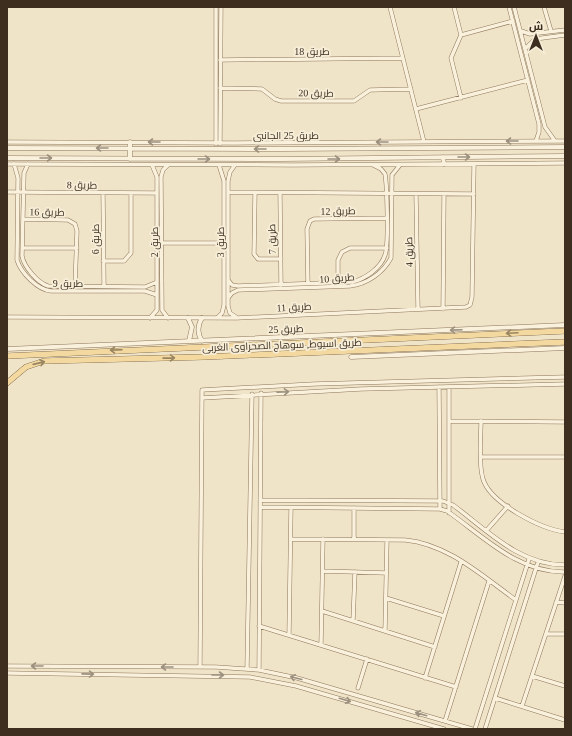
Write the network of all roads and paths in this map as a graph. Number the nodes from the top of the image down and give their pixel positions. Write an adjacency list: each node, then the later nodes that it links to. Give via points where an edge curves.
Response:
1 (216, 7): 14 (street)
2 (221, 7): 14 (street)
3 (390, 7): 16 (street)
4 (454, 7): 12 (street)
5 (509, 7): 8 (street)
6 (514, 7): 10 (street)
7 (544, 7): 11 (street)
8 (513, 21): 12 (street); 18 (street)
9 (565, 30): 11 (street)
10 (521, 31): 11 (street, via 530,34); 15 (street)
11 (551, 32)
12 (461, 35): 21 (street, via 451,58)
13 (565, 35): 15 (street, via 535,39)
14 (218, 39): 17 (street); 32 (street)
15 (525, 49): 25 (street, via 545,127)
16 (403, 58): 17 (street, طريق 18); 20 (street)
17 (220, 60): 19 (street)
18 (528, 80): 21 (street); 24 (street, via 540,128)
19 (220, 88): 20 (street, طريق 20, via 262,89 281,101 346,102 356,100 370,90); 32 (street)
20 (411, 89): 22 (street)
21 (461, 98): 22 (street)
22 (416, 109): 31 (street)
23 (457, 141): 24 (street, طريق 25 الجانبى, one-way to 23); 31 (street, طريق 25 الجانبى); 37 (street)
24 (536, 141): 25 (street, طريق 25 الجانبى)
25 (555, 141): 26 (street, طريق 25 الجانبى)
26 (565, 141)
27 (7, 142): 28 (street, طريق 25 الجانبى)
28 (28, 142): 29 (street, طريق 25 الجانبى); 35 (street)
29 (130, 142): 32 (street, طريق 25 الجانبى, one-way to 29); 36 (street)
30 (338, 142): 31 (street, طريق 25 الجانبى, one-way to 30); 32 (street, طريق 25 الجانبى); 40 (street)
31 (424, 142)
32 (218, 143): 38 (street)
33 (565, 147): 37 (street)
34 (7, 148): 35 (street)
35 (28, 148): 36 (street, one-way to 35)
36 (130, 148): 38 (street); 44 (street)
37 (457, 148): 40 (street)
38 (218, 149): 39 (street, one-way to 38)
39 (283, 149): 40 (street); 46 (street)
40 (338, 149)
41 (565, 156): 42 (street, one-way to 41)
42 (444, 157): 46 (street, one-way to 42); 52 (street)
43 (7, 158): 44 (street, one-way to 44)
44 (130, 159): 45 (street)
45 (188, 159): 46 (street, one-way to 46); 56 (street)
46 (283, 159)
47 (565, 163): 53 (street)
48 (7, 164): 49 (street)
49 (14, 164): 50 (street); 61 (street, طريق 9)
50 (28, 164): 54 (street); 62 (street, طريق 9, via 24,173)
51 (370, 164): 58 (street); 59 (street); 69 (street, via 384,171)
52 (444, 164): 53 (street); 59 (street)
53 (474, 164): 73 (street, طريق 11)
54 (152, 165): 55 (street); 66 (street, طريق 2, via 156,174)
55 (168, 165): 56 (street); 77 (street, طريق 2, via 161,177)
56 (188, 165): 57 (street)
57 (218, 165): 58 (street); 76 (street, طريق 3, via 224,181)
58 (235, 165): 63 (street, طريق 3, via 229,176)
59 (400, 165): 70 (street, via 392,175)
60 (7, 192): 61 (street, طريق 8)
61 (18, 192): 62 (street, طريق 8); 78 (street, طريق 9)
62 (23, 192): 64 (street, طريق 8); 75 (street, طريق 9)
63 (228, 192): 67 (street); 76 (street, طريق 3)
64 (103, 193): 65 (street, طريق 8); 84 (street, طريق 6)
65 (131, 193): 66 (street, طريق 8); 84 (street, via 131,253 124,261)
66 (157, 193): 77 (street, طريق 2)
67 (255, 193): 68 (street); 83 (street, via 254,254 258,259)
68 (280, 193): 69 (street); 83 (street, طريق 7)
69 (386, 194): 70 (street); 74 (street)
70 (392, 194): 71 (street); 82 (street)
71 (416, 194): 72 (street); 96 (street, طريق 4)
72 (444, 194): 73 (street); 97 (street)
73 (474, 194): 97 (street, طريق 11, via 472,302 466,307)
74 (386, 218): 81 (street); 92 (street, طريق 12, via 310,221 307,229)
75 (23, 219): 79 (street, طريق 9); 80 (street, طريق 16, via 72,221 77,231)
76 (226, 242): 77 (street); 85 (street, طريق 3); 103 (street, طريق 3, via 224,306)
77 (160, 243): 86 (street, طريق 2); 100 (street, طريق 2, via 162,310)
78 (16, 248): 79 (street); 93 (street, طريق 9, via 18,264 29,280 47,291)
79 (22, 248): 80 (street); 90 (street, طريق 9, via 25,265 43,284)
80 (76, 248): 90 (street, طريق 16)
81 (386, 250): 82 (street); 87 (street, via 350,248 342,252 338,260); 88 (street, طريق 10, via 380,264)
82 (392, 252): 88 (street, طريق 10, via 383,268 368,281)
83 (281, 259): 89 (street, طريق 7)
84 (103, 261): 91 (street, طريق 6)
85 (228, 280): 89 (street, طريق 10, via 232,285 238,286); 95 (street, طريق 3)
86 (157, 282): 91 (street, طريق 9, via 145,287); 94 (street, طريق 2)
87 (338, 283): 88 (street, طريق 10); 92 (street, طريق 10)
88 (357, 283): 92 (street, طريق 10)
89 (281, 285): 92 (street, طريق 10)
90 (75, 286): 91 (street, طريق 9); 93 (street, طريق 16)
91 (104, 286)
92 (308, 286): 95 (street, طريق 10, via 238,290)
93 (74, 291): 94 (street, طريق 9, via 145,291)
94 (157, 295): 99 (street, طريق 2, via 156,310)
95 (228, 298): 104 (street, طريق 3, via 229,310)
96 (418, 309): 97 (street, طريق 11); 104 (street, طريق 11)
97 (443, 309)
98 (7, 317): 99 (street, طريق 11)
99 (150, 318): 100 (street, طريق 11)
100 (168, 318): 101 (street, طريق 11)
101 (188, 318): 102 (street, طريق 11); 107 (street, via 192,327)
102 (202, 318): 103 (street, طريق 11); 108 (street, via 198,332)
103 (217, 318): 104 (street, طريق 11)
104 (237, 318)
105 (565, 325): 108 (street, طريق 25, one-way to 108)
106 (565, 331): 113 (main road, طريق اسيوط, سوهاج الصحراوى الغربى, one-way to 113)
107 (189, 341): 108 (street, طريق 25); 111 (street, طريق 25)
108 (202, 341)
109 (565, 342): 112 (main road, طريق اسيوط, سوهاج الصحراوى الغربى)
110 (565, 348): 112 (street)
111 (7, 349)
112 (351, 354): 115 (main road, طريق اسيوط, سوهاج الصحراوى الغربى, one-way to 112, via 26,367 44,361)
113 (7, 356)
114 (565, 377): 121 (street, via 202,390)
115 (7, 383)
116 (565, 384): 118 (street)
117 (439, 387): 118 (street); 119 (street, one-way to 117); 128 (street)
118 (449, 387): 122 (street)
119 (261, 393): 120 (street); 127 (street)
120 (252, 394): 121 (street); 171 (street)
121 (202, 398): 170 (street)
122 (449, 421): 123 (street); 129 (street)
123 (481, 421): 124 (street); 125 (street)
124 (565, 422)
125 (482, 457): 126 (street); 130 (street, via 482,473 487,488)
126 (565, 457)
127 (260, 500): 128 (street); 131 (street)
128 (440, 501): 129 (street); 134 (street)
129 (449, 504): 135 (street); 136 (street)
130 (508, 506): 136 (street); 137 (street, via 536,524)
131 (260, 507): 132 (street); 161 (street)
132 (291, 508): 133 (street); 138 (street)
133 (354, 508): 134 (street); 140 (street)
134 (440, 508): 135 (street)
135 (449, 513): 145 (street, via 512,558)
136 (486, 531): 142 (street)
137 (565, 532)
138 (291, 539): 139 (street); 165 (street)
139 (323, 539): 140 (street); 148 (street)
140 (354, 539): 141 (street)
141 (387, 540): 143 (street, via 423,543 441,549); 151 (street)
142 (529, 559): 144 (street); 145 (street)
143 (460, 562): 153 (street); 159 (street)
144 (538, 562): 146 (street); 147 (street)
145 (527, 565): 147 (street); 155 (street)
146 (565, 565)
147 (536, 569): 150 (street); 179 (street)
148 (323, 571): 149 (street); 158 (street)
149 (355, 572): 151 (street); 160 (street)
150 (565, 572)
151 (386, 573): 154 (street)
152 (565, 576): 156 (street)
153 (489, 582): 155 (street); 177 (street)
154 (386, 598): 159 (street); 162 (street)
155 (516, 600): 185 (street)
156 (556, 602): 157 (street); 163 (street)
157 (565, 602)
158 (322, 612): 160 (street); 166 (street)
159 (444, 616): 167 (street)
160 (353, 621): 162 (street)
161 (259, 626): 165 (street); 172 (street)
162 (385, 632): 167 (street)
163 (546, 634): 164 (street); 174 (street)
164 (565, 634)
165 (289, 635): 166 (street)
166 (322, 645): 168 (street)
167 (435, 647): 175 (street)
168 (367, 659): 175 (street); 178 (street)
169 (7, 666): 170 (street, one-way to 169)
170 (200, 667): 171 (street)
171 (247, 669): 172 (street)
172 (259, 670): 182 (street, one-way to 172, via 297,678)
173 (7, 673): 183 (street, one-way to 183, via 250,677 296,686)
174 (532, 676): 176 (street); 180 (street)
175 (426, 678): 177 (street)
176 (565, 686)
177 (456, 687): 182 (street)
178 (358, 688)
179 (495, 698): 180 (street); 186 (street)
180 (522, 706): 181 (street)
181 (565, 720)
182 (445, 721): 184 (street)
183 (444, 729)
184 (472, 729)
185 (475, 729)
186 (485, 729)

